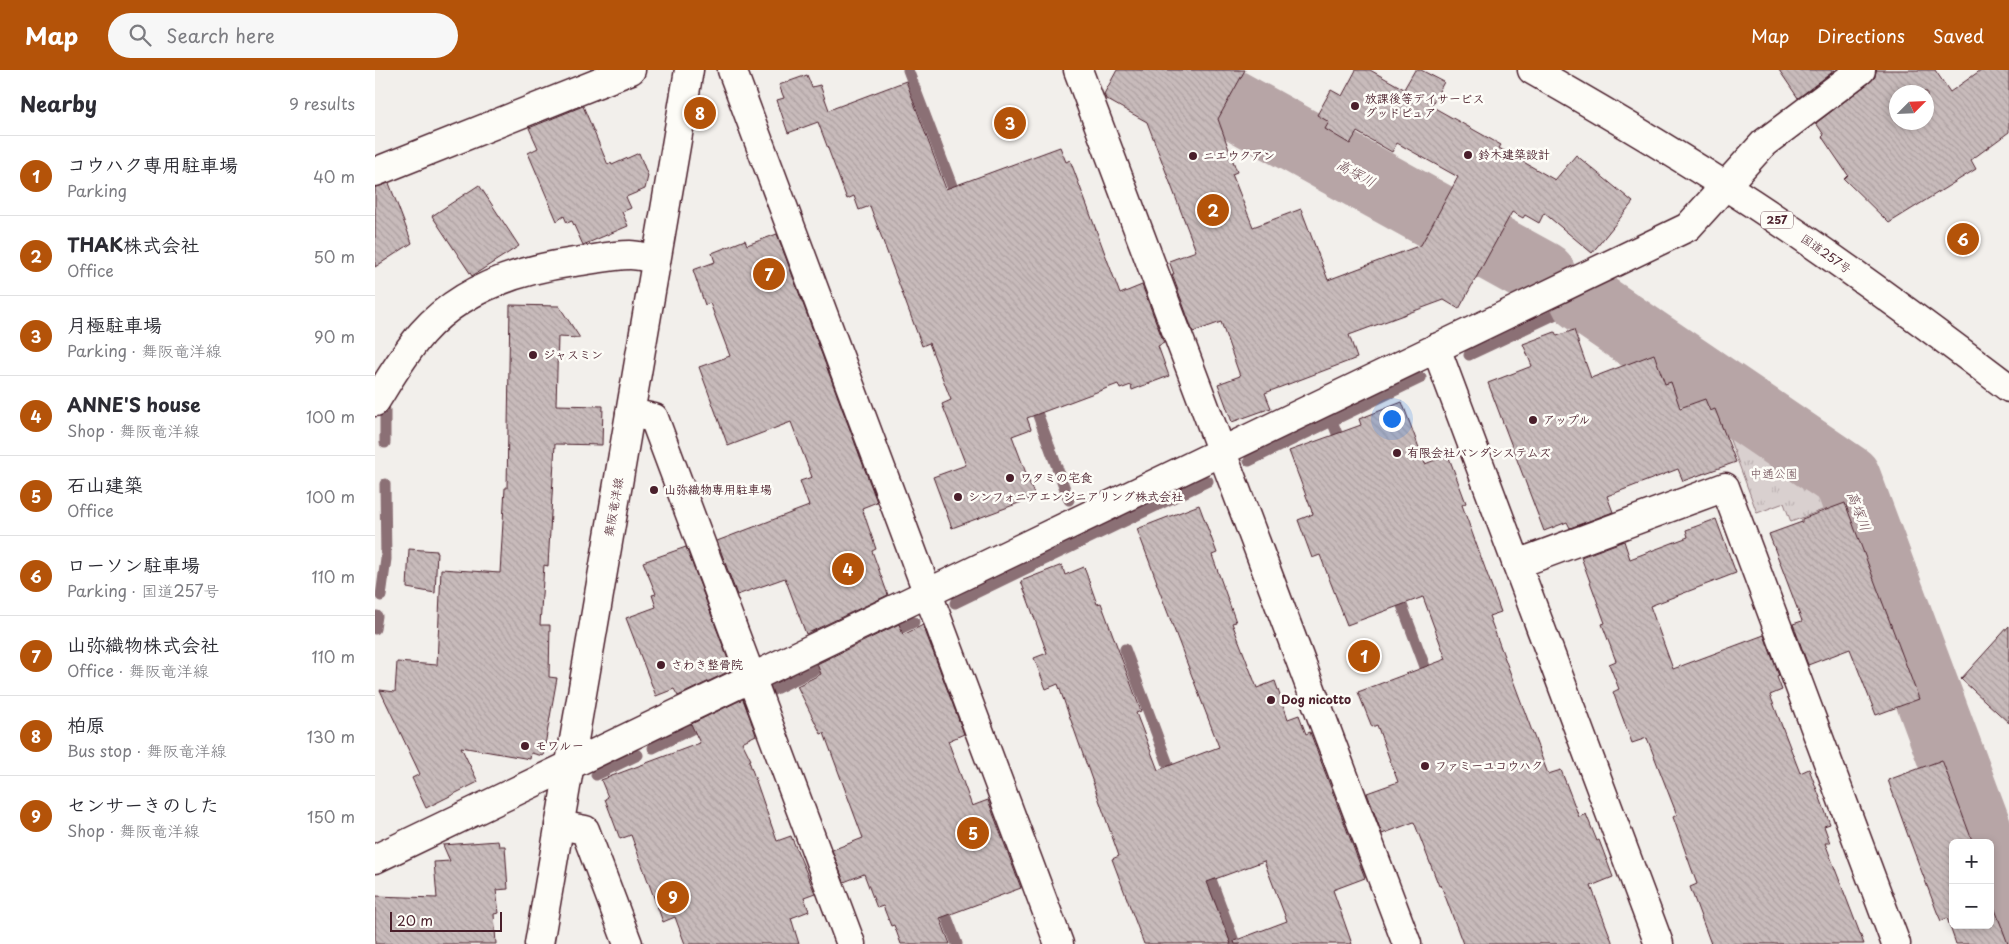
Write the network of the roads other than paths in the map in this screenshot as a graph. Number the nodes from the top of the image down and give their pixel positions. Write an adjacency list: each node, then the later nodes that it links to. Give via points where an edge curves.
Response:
1 (631, 70): 7 (main road)
2 (689, 70): 9 (main road, 舞阪竜洋線)
3 (732, 70): 16 (main road)
4 (1078, 70): 14 (main road)
5 (1532, 70): 8 (main road, 国道257号 / 257)
6 (1861, 70): 8 (main road, via 1764,144)
7 (375, 172)
8 (1725, 186): 10 (main road, via 1688,227); 11 (main road, 国道257号 / 257, via 1829,255)
9 (656, 259): 12 (main road, via 631,254 547,266 513,274 480,288 423,332); 13 (main road, 舞阪竜洋線)
10 (1436, 348): 14 (main road); 15 (main road)
11 (2009, 388)
12 (376, 399)
13 (630, 413): 17 (main road, via 653,418); 18 (main road, 舞阪竜洋線)
14 (1221, 452): 16 (main road); 25 (main road)
15 (1517, 564): 26 (main road); 27 (main road, via 1725,487)
16 (927, 593): 17 (main road); 24 (main road)
17 (751, 678): 18 (main road); 23 (main road)
18 (569, 765): 19 (main road, 舞阪竜洋線); 20 (main road)
19 (559, 825): 21 (main road, 舞阪竜洋線); 22 (main road, via 585,830)
20 (375, 859)
21 (539, 944)
22 (627, 944)
23 (851, 944)
24 (1059, 944)
25 (1407, 944)
26 (1659, 944)
27 (1896, 944)

